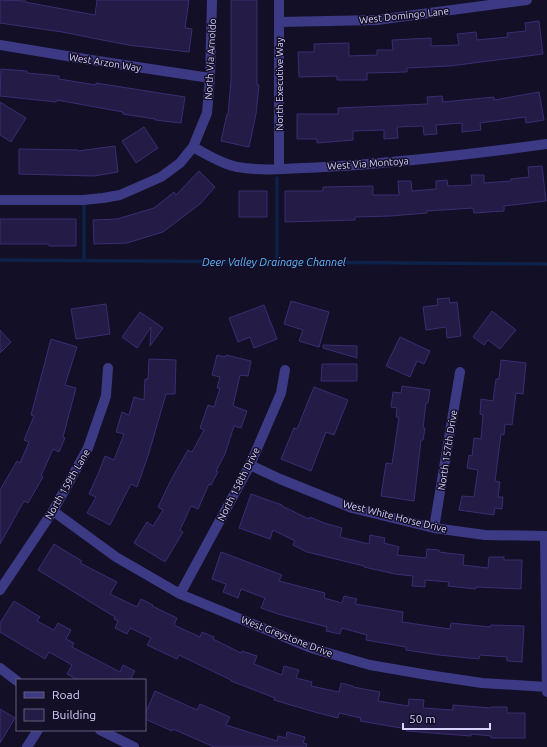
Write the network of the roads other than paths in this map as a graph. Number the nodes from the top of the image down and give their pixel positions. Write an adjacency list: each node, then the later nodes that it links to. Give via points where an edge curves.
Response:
1 (212, 0): 6 (street, North Via Arnoldo)
2 (279, 0): 4 (street, North Executive Way)
3 (527, 0): 4 (street, West Domingo Lane, via 377,20)
4 (279, 22): 9 (street, North Executive Way)
5 (0, 45): 6 (street, West Arzon Way)
6 (210, 78): 8 (street, North Via Arnoldo, via 207,113)
7 (547, 144): 9 (street, West Via Montoya, via 372,164)
8 (193, 147): 9 (street, West Via Montoya, via 236,167); 10 (street, North Via Arnoldo, via 180,163 161,177 120,195 83,200)
9 (279, 169)
10 (0, 200)
11 (108, 368): 15 (street, North 159th Lane, via 106,396 88,448)
12 (285, 370): 14 (street, North 158th Drive, via 281,393)
13 (460, 372): 16 (street, North 157th Drive)
14 (250, 465): 16 (street, West White Horse Drive, via 352,508); 19 (street, North 158th Drive)
15 (53, 511): 18 (street, North 159th Lane); 19 (street, West Greystone Drive, via 116,557)
16 (434, 528): 17 (street, West White Horse Drive, via 485,535)
17 (546, 536): 22 (street)
18 (0, 590)
19 (180, 594): 22 (street, West Greystone Drive, via 310,648 370,665 482,683)
20 (0, 668): 21 (street)
21 (16, 679)
22 (547, 687): 23 (street)
23 (547, 692)
24 (37, 731): 26 (street)
25 (102, 731): 27 (street)
26 (27, 747)
27 (134, 747)

